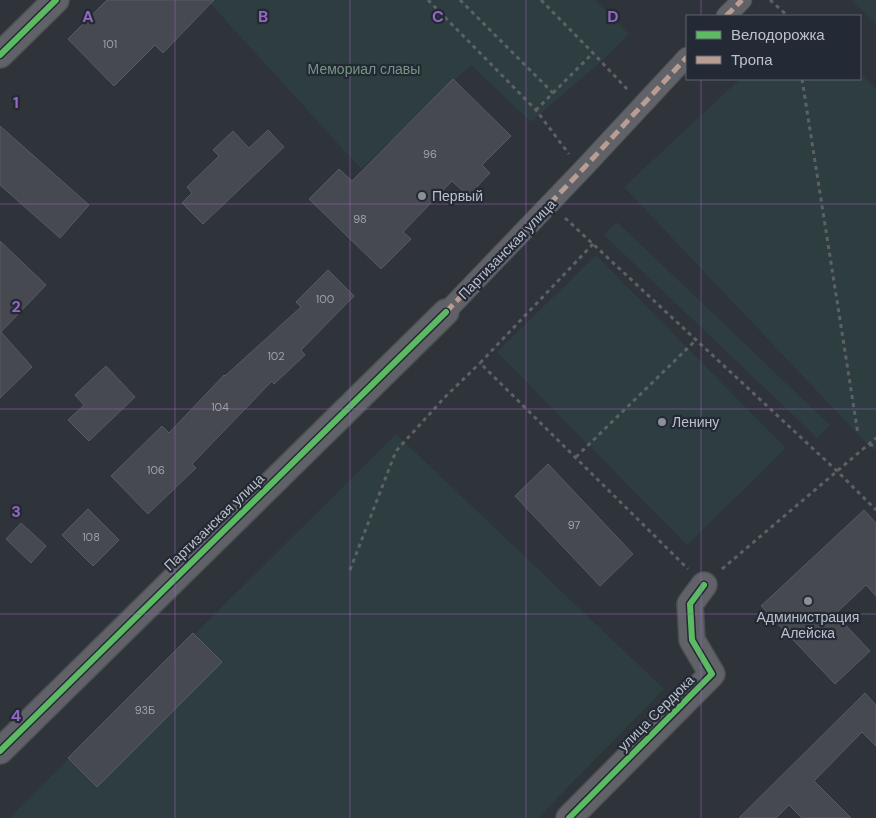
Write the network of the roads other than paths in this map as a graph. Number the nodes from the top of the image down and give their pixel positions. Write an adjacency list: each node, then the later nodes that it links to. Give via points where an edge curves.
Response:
1 (56, 0): 4 (street)
2 (742, 0): 3 (street)
3 (727, 15)
4 (0, 55)
5 (686, 58): 6 (street, Партизанская улица)
6 (446, 312): 8 (street, Партизанская улица)
7 (704, 584): 9 (street, улица Сердюка, via 690,604 692,640 712,674)
8 (0, 751)
9 (569, 818)

